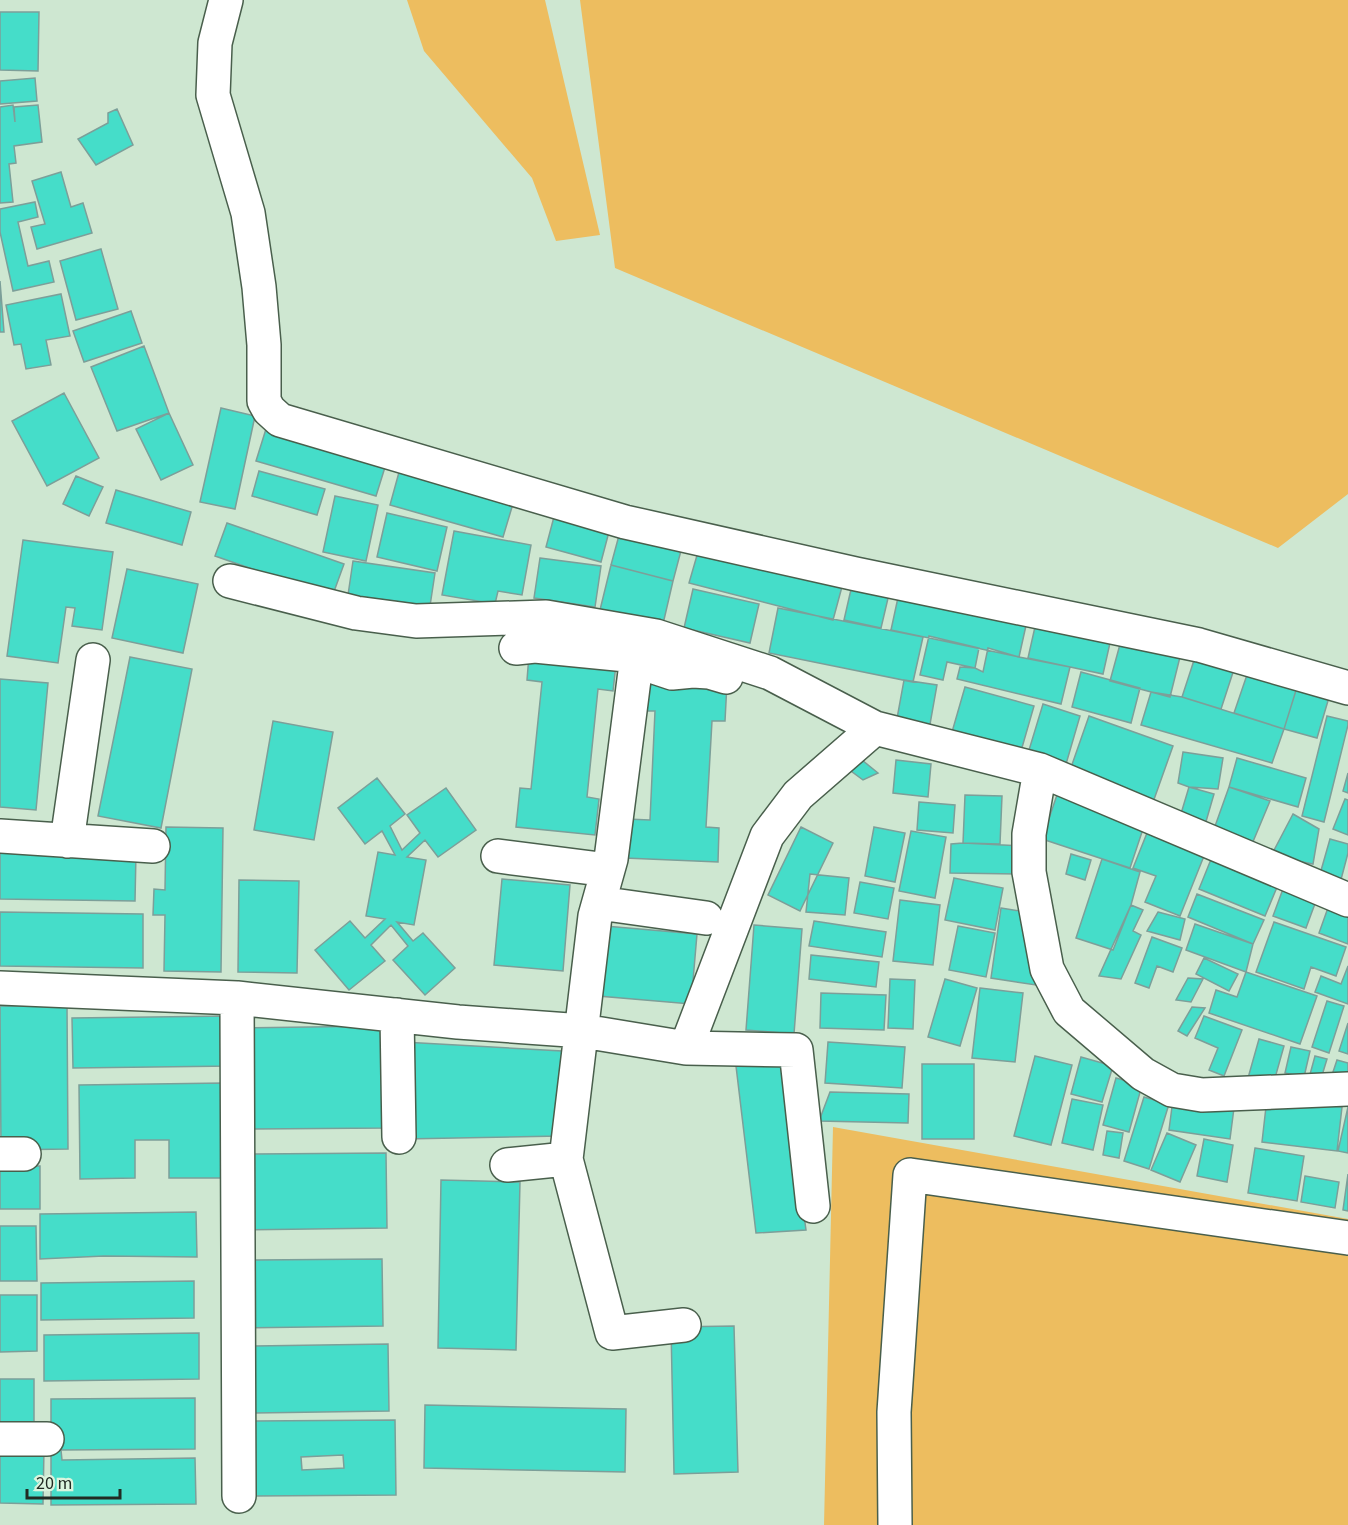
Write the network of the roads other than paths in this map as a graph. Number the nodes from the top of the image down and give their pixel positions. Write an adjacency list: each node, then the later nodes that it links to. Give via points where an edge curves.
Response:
1 (226, 0): 7 (street, via 215,43 213,95 248,213 264,345 264,401 280,420 625,522 1199,645)
2 (230, 581): 8 (street, via 356,614 416,621 546,616 656,636 770,673)
3 (516, 648): 4 (street, via 535,646)
4 (637, 656): 6 (street, via 672,673 701,671); 14 (street)
5 (93, 660): 11 (street)
6 (726, 677)
7 (1348, 688)
8 (875, 728): 9 (street); 22 (street, via 798,795 766,836)
9 (1040, 770): 15 (street); 23 (street, via 1029,834 1029,872 1047,969 1069,1011 1143,1074 1172,1090 1202,1095)
10 (0, 836): 11 (street)
11 (67, 841): 12 (street)
12 (153, 846)
13 (498, 856): 14 (street)
14 (608, 870): 16 (street)
15 (1348, 900)
16 (598, 903): 17 (street); 21 (street)
17 (706, 918)
18 (0, 988): 19 (street)
19 (237, 999): 20 (street); 32 (street)
20 (397, 1015): 21 (street); 24 (street)
21 (583, 1031): 22 (street); 25 (street)
22 (686, 1048): 27 (street, via 796,1050)
23 (1348, 1089)
24 (399, 1137)
25 (566, 1159): 26 (street); 29 (street, via 612,1333)
26 (507, 1165)
27 (813, 1206)
28 (1348, 1238): 33 (street, via 910,1175 894,1412)
29 (684, 1325)
30 (0, 1439): 31 (street)
31 (47, 1439)
32 (239, 1496)
33 (895, 1525)

